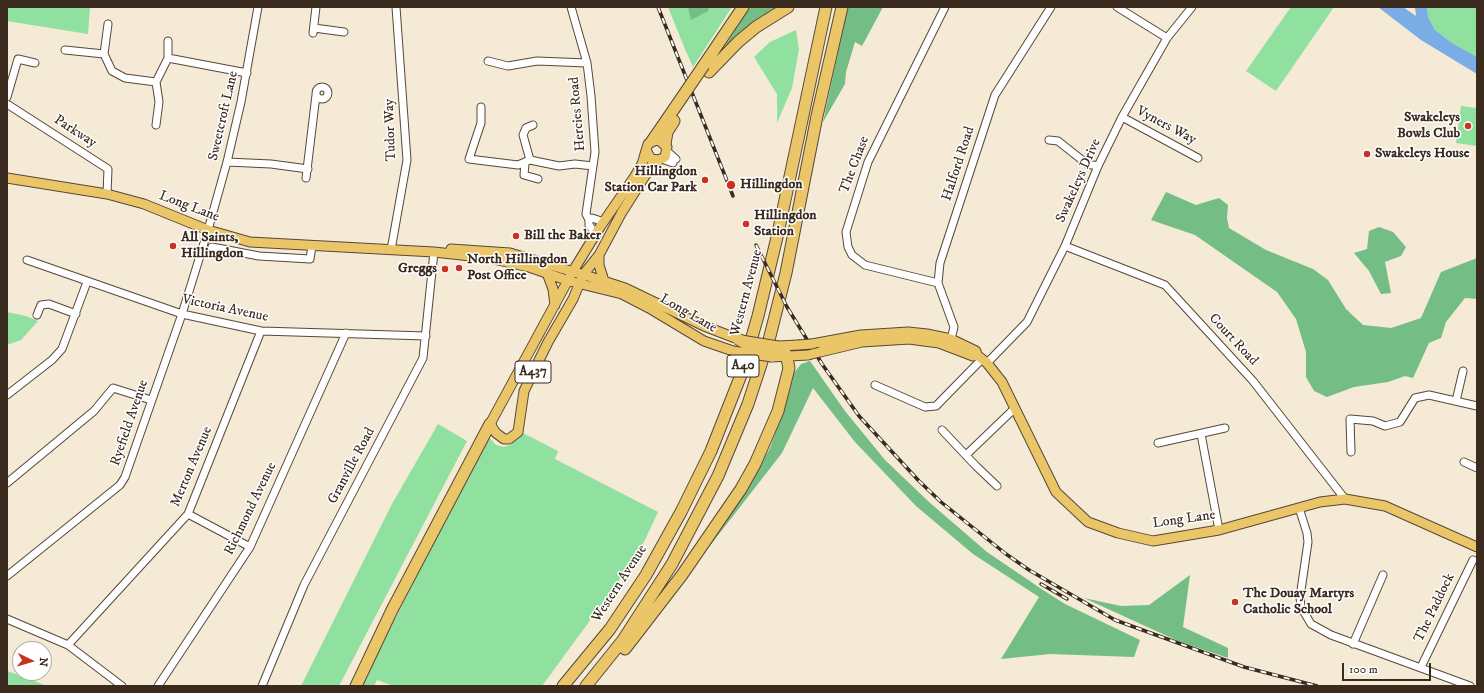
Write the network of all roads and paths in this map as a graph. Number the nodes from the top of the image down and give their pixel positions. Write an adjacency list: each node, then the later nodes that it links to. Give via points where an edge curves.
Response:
1 (258, 7): 24 (street, Sweetcroft Lane)
2 (316, 7): 14 (street, via 313,31)
3 (396, 7): 56 (street, Tudor Way, via 407,160)
4 (571, 7): 22 (street, Hercies Road)
5 (743, 7): 23 (highway)
6 (788, 7): 23 (highway, via 738,42)
7 (826, 7): 115 (highway, Western Avenue / A40, via 780,225 741,375 711,451 682,512 646,575 610,629)
8 (842, 7): 116 (highway, A40, via 786,272 769,340 748,404 718,476 672,564 623,640)
9 (944, 7): 66 (street, The Chase, via 868,162 846,232 848,247 852,254 865,265)
10 (1051, 7): 66 (street, Halford Road, via 995,95 940,263)
11 (1117, 7): 15 (street)
12 (1192, 7): 15 (street, Swakeleys Drive)
13 (108, 24): 18 (street)
14 (344, 32)
15 (1167, 38): 31 (street, Swakeleys Drive)
16 (168, 41): 19 (street)
17 (65, 50): 18 (street)
18 (104, 54): 25 (street, via 112,71 125,78)
19 (168, 58): 24 (street); 25 (street)
20 (488, 61): 22 (street, via 508,66 537,61)
21 (35, 63): 27 (street, via 18,59)
22 (587, 63): 42 (street, Hercies Road, via 595,146)
23 (707, 68): 30 (highway)
24 (247, 73): 41 (street, Sweetcroft Lane)
25 (156, 82): 32 (street, via 159,102)
26 (316, 95): 44 (street)
27 (7, 97)
28 (7, 104): 48 (street, Parkway, via 108,169)
29 (481, 107): 40 (street, via 481,122 469,159 518,165)
30 (677, 111): 35 (highway); 36 (highway, via 667,132)
31 (1122, 117): 38 (street, Vyners Way); 43 (street, Swakeleys Drive)
32 (156, 124)
33 (533, 125): 40 (street, via 526,128 523,135)
34 (1049, 140): 43 (street, via 1058,141 1087,164)
35 (652, 141): 36 (main road, via 659,140); 37 (main road)
36 (666, 147): 39 (main road); 39 (street, via 675,161)
37 (647, 152): 39 (main road, via 651,159); 50 (main road, via 635,176)
38 (1198, 158)
39 (658, 160): 58 (main road, via 622,212)
40 (528, 161): 42 (street, via 560,166); 47 (street, via 524,175)
41 (227, 162): 44 (street); 51 (street, Sweetcroft Lane)
42 (593, 166): 49 (street, Hercies Road, via 586,209)
43 (1098, 166): 54 (street, Swakeleys Drive)
44 (308, 169): 46 (street)
45 (7, 178): 48 (main road, Long Lane)
46 (306, 178)
47 (538, 179)
48 (107, 194): 51 (main road, Long Lane, via 144,204)
49 (589, 220): 50 (street, via 592,218); 52 (street, Hercies Road, via 589,225)
50 (604, 222): 52 (main road)
51 (208, 230): 53 (main road, Long Lane, via 250,242); 69 (street, Ryefield Avenue)
52 (596, 234): 60 (main road)
53 (312, 246): 55 (street, via 310,259 259,256); 56 (main road, Long Lane)
54 (1065, 246): 79 (street, Swakeleys Drive, via 1026,322); 98 (street, Court Road, via 1165,285 1253,381)
55 (212, 247)
56 (391, 250): 57 (main road, Long Lane)
57 (434, 252): 60 (main road, Long Lane, via 465,249 510,253); 61 (main road, Long Lane, via 489,258); 73 (street, Granville Road)
58 (598, 255): 62 (main road); 64 (main road)
59 (27, 260): 65 (street, Victoria Avenue)
60 (573, 272): 62 (main road, Long Lane); 63 (main road)
61 (547, 273): 63 (main road, Long Lane); 67 (main road)
62 (581, 279): 63 (main road, Long Lane); 64 (main road, Long Lane); 77 (main road, Long Lane, bridge, via 622,294 704,341 733,351); 87 (main road, A437, via 524,391 518,432 509,439 504,439)
63 (569, 281): 67 (main road, A437)
64 (604, 281): 74 (main road, Long Lane, via 625,288 721,334)
65 (87, 282): 68 (street); 69 (street, Victoria Avenue)
66 (938, 283): 75 (street, Halford Road, via 954,327)
67 (555, 305): 87 (main road, A437)
68 (76, 314): 70 (street, via 49,304 41,305); 82 (street, via 67,340 58,354)
69 (182, 314): 71 (street, Victoria Avenue); 83 (street, Ryefield Avenue)
70 (37, 315)
71 (261, 331): 72 (street, Victoria Avenue); 100 (street, Merton Avenue)
72 (346, 333): 73 (street, Victoria Avenue); 103 (street, Richmond Avenue)
73 (426, 336): 113 (street, Granville Road, via 423,358 304,585)
74 (738, 339): 77 (highway, bridge, via 753,348)
75 (951, 340): 76 (main road, Long Lane, via 927,334 891,332 861,335); 79 (main road, Long Lane, via 976,351)
76 (817, 348): 77 (main road, Long Lane, bridge, via 798,345); 78 (main road, Long Lane, bridge, via 804,355); 79 (main road, Long Lane, via 909,339 940,343)
77 (775, 351): 78 (highway, via 784,353)
78 (788, 358): 117 (highway, via 789,368 778,411 762,452 740,489 652,616)
79 (982, 359): 81 (street, Swakeleys Drive, via 936,406 925,407); 86 (main road, Long Lane, via 1002,382)
80 (1463, 371): 84 (street)
81 (874, 385)
82 (7, 395)
83 (151, 400): 96 (street, via 113,388 89,415); 106 (street, Ryefield Avenue, via 120,485)
84 (1456, 401): 85 (street); 92 (street, via 1430,395 1415,398 1400,422 1385,426 1373,421 1350,419)
85 (1477, 406)
86 (1015, 408): 93 (street); 101 (main road, Long Lane, via 1056,492 1088,522 1118,533 1153,541)
87 (490, 424): 114 (highway, via 392,610)
88 (1225, 428): 90 (street)
89 (942, 430): 93 (street)
90 (1201, 434): 91 (street); 101 (street)
91 (1158, 443)
92 (1351, 452)
93 (966, 455): 97 (street)
94 (1464, 462): 95 (street)
95 (1477, 468)
96 (7, 483)
97 (997, 486)
98 (1345, 499): 99 (main road, Long Lane); 102 (main road, Long Lane, via 1385,506)
99 (1299, 508): 101 (main road, Long Lane); 108 (street, via 1308,542 1300,596 1301,607 1311,624)
100 (188, 514): 103 (street); 109 (street, Merton Avenue)
101 (1219, 530)
102 (1477, 546)
103 (250, 547): 112 (street, Richmond Avenue)
104 (1473, 560): 110 (street, The Paddock)
105 (1384, 575): 108 (street)
106 (7, 576)
107 (7, 619): 109 (street)
108 (1353, 644): 110 (street)
109 (68, 645): 111 (street)
110 (1421, 667): 118 (street)
111 (122, 686)
112 (158, 686)
113 (262, 686)
114 (356, 686)
115 (563, 686)
116 (586, 686)
117 (590, 686)
118 (1470, 686)

